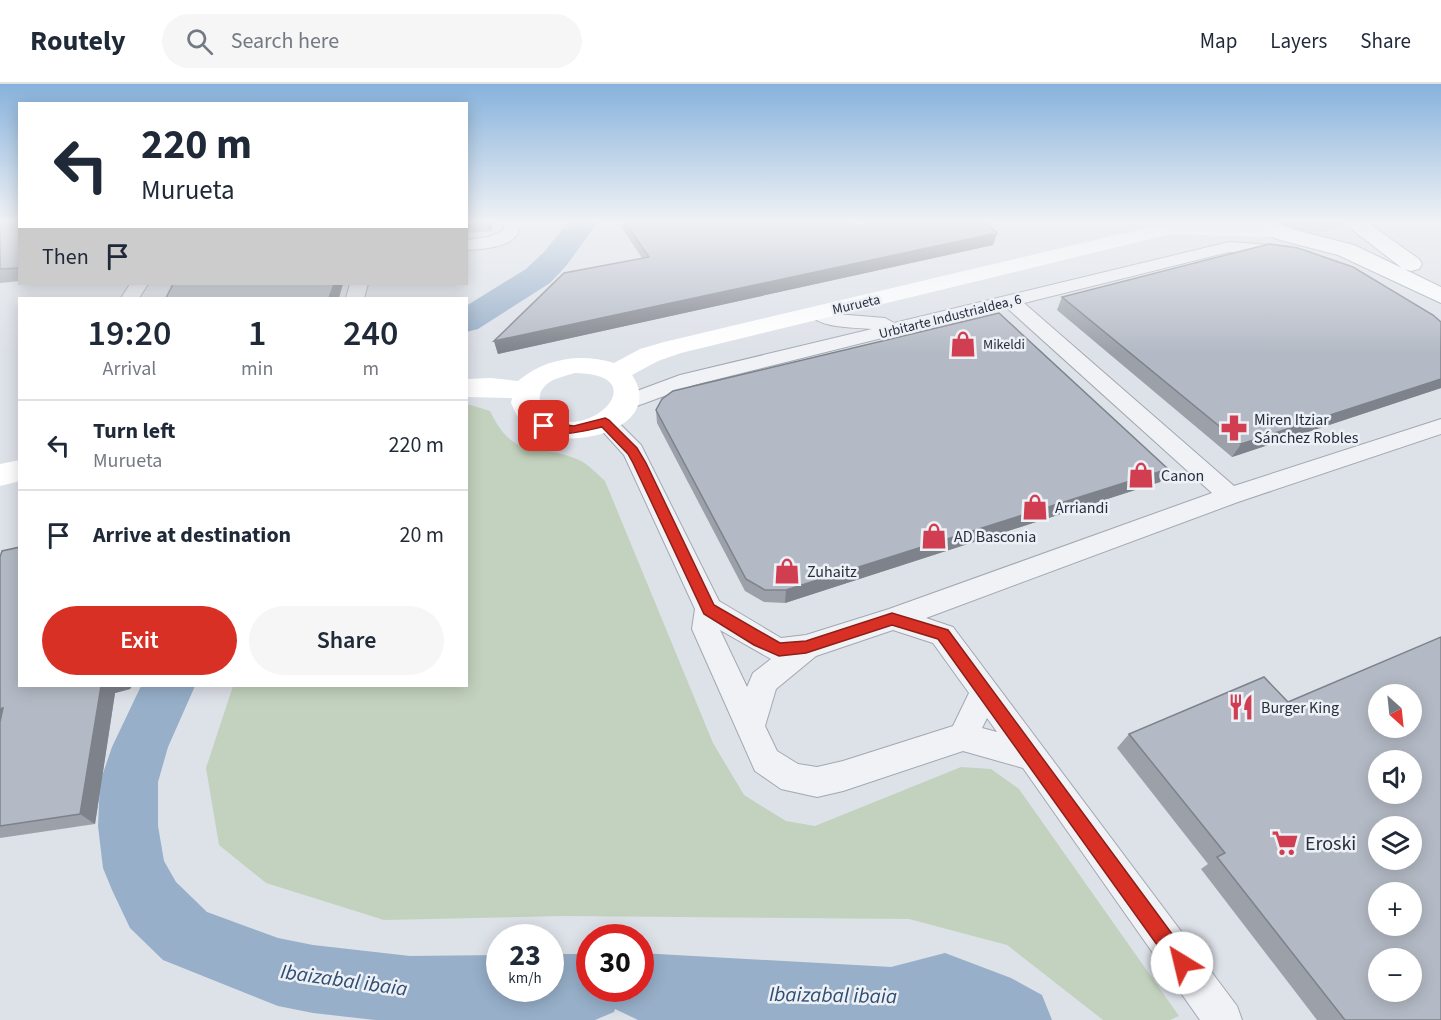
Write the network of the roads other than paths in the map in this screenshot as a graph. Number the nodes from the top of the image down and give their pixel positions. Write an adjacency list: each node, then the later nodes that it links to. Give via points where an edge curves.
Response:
1 (1015, 266): 8 (street, Murueta)
2 (1156, 266): 7 (street, Urbitarte Industrialdea, 6)
3 (1378, 266): 6 (street)
4 (1417, 266): 5 (street)
5 (1441, 283)
6 (1441, 296)
7 (1010, 301): 9 (street, Urbitarte Industrialdea, 6); 18 (street)
8 (818, 313): 9 (street, via 832,319); 10 (street, Murueta, via 673,347)
9 (899, 328): 13 (street, Urbitarte Industrialdea, 6, via 687,380)
10 (615, 373): 12 (street, via 589,365 558,368 533,382); 13 (street, via 624,381)
11 (468, 388): 12 (street)
12 (526, 391): 14 (street, via 526,411 544,426 574,430)
13 (626, 403): 14 (street)
14 (605, 422): 19 (street, via 633,451)
15 (1441, 426): 18 (street)
16 (18, 470): 17 (street)
17 (0, 475)
18 (1230, 496): 20 (street)
19 (709, 609): 21 (street, via 779,650); 24 (street, via 706,629)
20 (892, 619): 21 (street); 22 (street, via 943,635)
21 (806, 647): 24 (street, via 763,682)
22 (985, 691): 23 (street); 25 (street)
23 (1004, 719): 25 (street); 26 (street)
24 (750, 726): 25 (street, via 766,760 792,778 817,782)
25 (963, 737): 26 (street)
26 (1031, 756): 27 (street)
27 (1223, 1020)

